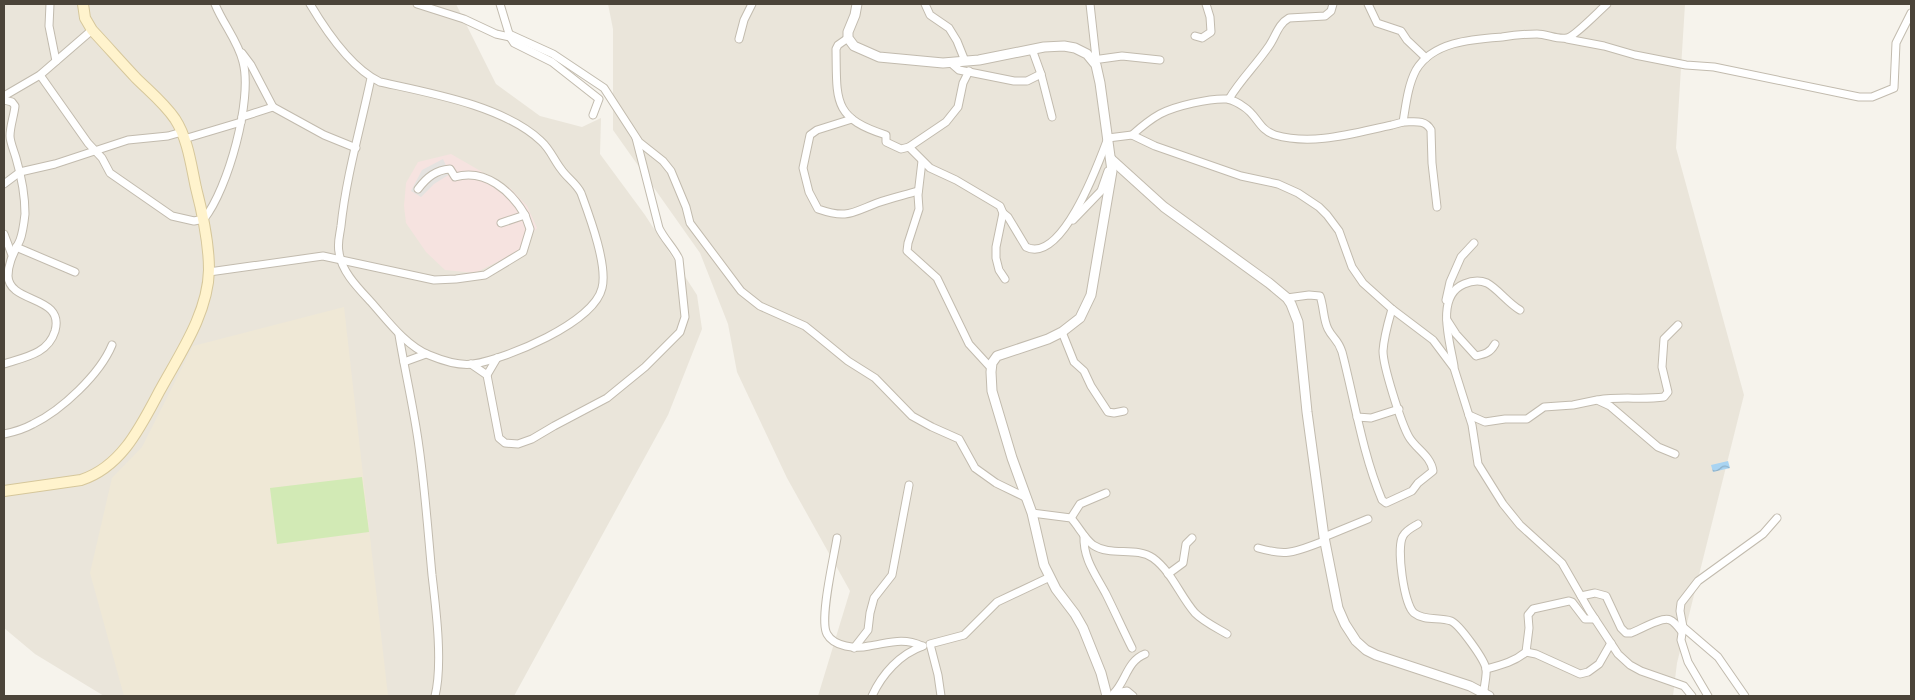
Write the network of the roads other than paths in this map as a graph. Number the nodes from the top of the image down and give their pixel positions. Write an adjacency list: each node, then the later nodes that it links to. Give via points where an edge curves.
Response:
1 (50, 4): 27 (street, via 49,26)
2 (83, 4): 16 (main road, via 85,18)
3 (215, 4): 23 (street)
4 (310, 4): 33 (street, via 338,45)
5 (417, 4): 17 (street, via 464,19 496,34)
6 (500, 4): 17 (street)
7 (752, 4): 21 (street)
8 (857, 4): 19 (street)
9 (925, 4): 28 (street, via 930,14 949,28)
10 (1090, 4): 25 (street)
11 (1206, 4): 18 (street, via 1211,32 1202,38)
12 (1332, 4): 36 (street, via 1325,16 1284,20 1270,45)
13 (1368, 4): 24 (street, via 1377,23 1401,31)
14 (1607, 4): 20 (street)
15 (1911, 13): 20 (street, via 1896,43 1894,88 1872,97 1714,67 1686,65)
16 (92, 30): 27 (street); 45 (main road, via 166,108)
17 (509, 35): 38 (street, via 517,45 560,67 599,99); 46 (street, via 553,54 599,84)
18 (1195, 36)
19 (848, 38): 29 (street, via 854,46 879,57); 41 (street, via 836,49 837,88 840,103)
20 (1566, 39): 24 (street, via 1536,34 1476,38 1456,42)
21 (739, 40)
22 (1032, 49): 25 (street, via 1064,46 1081,50); 28 (street); 31 (street)
23 (240, 52): 37 (street, via 251,65); 40 (street, via 246,81)
24 (1426, 58): 42 (street, via 1412,81)
25 (1095, 59): 26 (street, via 1122,56); 47 (street)
26 (1160, 60)
27 (56, 61): 32 (street)
28 (965, 61): 29 (street)
29 (951, 63): 30 (street, via 959,70)
30 (969, 72): 31 (street, via 1021,82); 48 (street, via 958,107 946,122)
31 (1041, 74): 39 (street)
32 (40, 75): 34 (street); 50 (street)
33 (371, 78): 49 (street); 81 (street, via 477,107 516,122 542,142 581,193 600,258 603,281 600,294 565,327 547,338)
34 (4, 96)
35 (4, 100): 43 (street, via 15,106)
36 (1229, 100): 42 (street, via 1247,109 1264,130 1292,138 1330,138); 44 (street, via 1203,101 1171,109 1154,117)
37 (272, 107): 40 (street); 49 (street)
38 (593, 114)
39 (1052, 117)
40 (241, 120): 45 (street); 60 (street, via 220,190)
41 (852, 120): 48 (street, via 886,135 886,142 901,149); 56 (street, via 810,135 803,168 809,192 818,209 833,214 850,214)
42 (1403, 122): 57 (street, via 1424,123 1431,130)
43 (7, 135): 53 (street)
44 (1132, 135): 47 (street); 72 (street, via 1231,172 1285,186 1314,204 1328,215 1339,231 1358,276)
45 (183, 136): 50 (street, via 128,140); 60 (main road)
46 (636, 138): 87 (street, via 659,228 679,259 685,317 680,332 645,367 606,398 532,440 518,444 505,443 499,438); 98 (street, via 668,167 690,223 741,291 760,306 805,326 875,378 912,416 959,439 975,468)
47 (1108, 138): 51 (street); 62 (street)
48 (909, 147): 52 (street)
49 (356, 148): 67 (street, via 342,210)
50 (94, 150): 53 (street); 60 (street, via 110,173 172,216 194,221)
51 (1111, 159): 62 (street, via 1101,191); 71 (street, via 1164,207); 76 (street, via 1111,178 1091,295 1080,318)
52 (922, 161): 56 (street); 58 (street, via 998,204)
53 (20, 172): 54 (street); 65 (street, via 25,212 24,228)
54 (4, 184)
55 (418, 188): 59 (street, via 437,172 450,169 455,177 475,176 498,184 507,190)
56 (918, 191): 85 (street, via 918,213 907,251 937,278 969,344)
57 (1437, 207)
58 (1002, 213): 62 (street, via 1008,217 1026,247 1036,250 1048,246); 70 (street, via 996,258)
59 (525, 216): 61 (street); 67 (street, via 530,229 523,252 485,275 434,280)
60 (204, 219): 69 (main road)
61 (501, 223)
62 (1069, 223)
63 (4, 234): 66 (street)
64 (1474, 243): 74 (street, via 1461,257 1450,282 1444,311)
65 (16, 247): 66 (street); 68 (street)
66 (12, 255): 83 (street, via 8,277 10,285 48,307 54,314 56,325 47,347)
67 (340, 259): 69 (street, via 316,257); 77 (street, via 360,290)
68 (76, 272)
69 (209, 272): 96 (main road, via 203,304 185,343 123,452 92,477)
70 (1005, 279)
71 (1287, 298): 92 (street, via 1320,296 1328,329 1339,343); 107 (street, via 1298,322)
72 (1392, 309): 86 (street, via 1433,340); 89 (street, via 1384,336 1383,358)
73 (1520, 310): 74 (street, via 1486,283 1472,281 1451,295)
74 (1446, 318): 78 (street, via 1476,356 1491,351); 86 (street)
75 (1678, 325): 88 (street, via 1664,339 1662,367 1668,392 1664,397)
76 (1062, 332): 85 (street, via 997,356); 90 (street, via 1074,362 1084,372 1108,412)
77 (399, 334): 80 (street); 82 (street)
78 (1495, 344)
79 (112, 345): 93 (street, via 106,358 72,396 35,424)
80 (426, 354): 82 (street); 84 (street, via 441,360)
81 (497, 358): 84 (street); 87 (street)
82 (404, 362): 127 (street, via 420,448 429,534 438,644)
83 (4, 364)
84 (471, 364): 87 (street)
85 (991, 368): 98 (street, via 992,391)
86 (1454, 368): 91 (street)
87 (487, 375)
88 (1597, 400): 91 (street, via 1544,407 1527,419 1485,422); 94 (street, via 1610,406 1658,447)
89 (1399, 409): 92 (street, via 1371,418); 92 (street, via 1409,437 1432,465 1432,471 1412,492 1386,503 1382,500 1366,456)
90 (1124, 411)
91 (1469, 415): 112 (street, via 1477,461 1503,504 1520,525 1562,563)
92 (1357, 417)
93 (4, 434)
94 (1675, 454)
95 (909, 485): 120 (street, via 892,575 874,598 868,630)
96 (4, 492)
97 (1106, 493): 100 (street, via 1080,504)
98 (1027, 498): 99 (street)
99 (1032, 513): 100 (street); 110 (street, via 1040,552)
100 (1071, 518): 104 (street)
101 (1778, 518): 115 (street, via 1769,530 1714,568 1688,592 1681,602)
102 (1368, 519): 107 (street)
103 (1418, 524): 124 (street, via 1407,531 1401,542 1408,606 1423,617 1455,623)
104 (1084, 536): 109 (street, via 1107,550 1146,555); 121 (street, via 1090,566)
105 (836, 538): 120 (street, via 824,616 826,633 831,640)
106 (1192, 538): 109 (street, via 1186,544 1183,563)
107 (1324, 539): 108 (street, via 1287,553 1277,554); 125 (street, via 1338,608 1356,641 1376,655)
108 (1258, 548)
109 (1168, 574): 116 (street, via 1195,613)
110 (1050, 577): 118 (street, via 997,602 964,634); 126 (street, via 1083,628)
111 (1595, 593): 112 (street); 113 (street); 115 (street, via 1606,596 1626,633 1666,619)
112 (1581, 596): 113 (street)
113 (1585, 603): 114 (street)
114 (1595, 619): 117 (street); 122 (street, via 1585,618 1569,601 1533,609 1528,615)
115 (1683, 630): 132 (street, via 1681,640 1688,662); 133 (street, via 1718,657)
116 (1227, 634)
117 (1611, 643): 122 (street, via 1599,664 1580,674); 131 (street, via 1630,665 1684,686)
118 (930, 644): 119 (street); 129 (street)
119 (922, 646): 120 (street, via 910,641); 128 (street, via 892,666)
120 (854, 648)
121 (1132, 648)
122 (1526, 652): 124 (street, via 1506,664)
123 (1145, 654): 126 (street, via 1137,657 1118,689)
124 (1486, 669): 125 (street)
125 (1486, 694)
126 (1109, 695): 130 (street, via 1127,691)
127 (435, 696)
128 (872, 696)
129 (941, 696)
130 (1133, 696)
131 (1692, 696)
132 (1708, 696)
133 (1745, 696)

